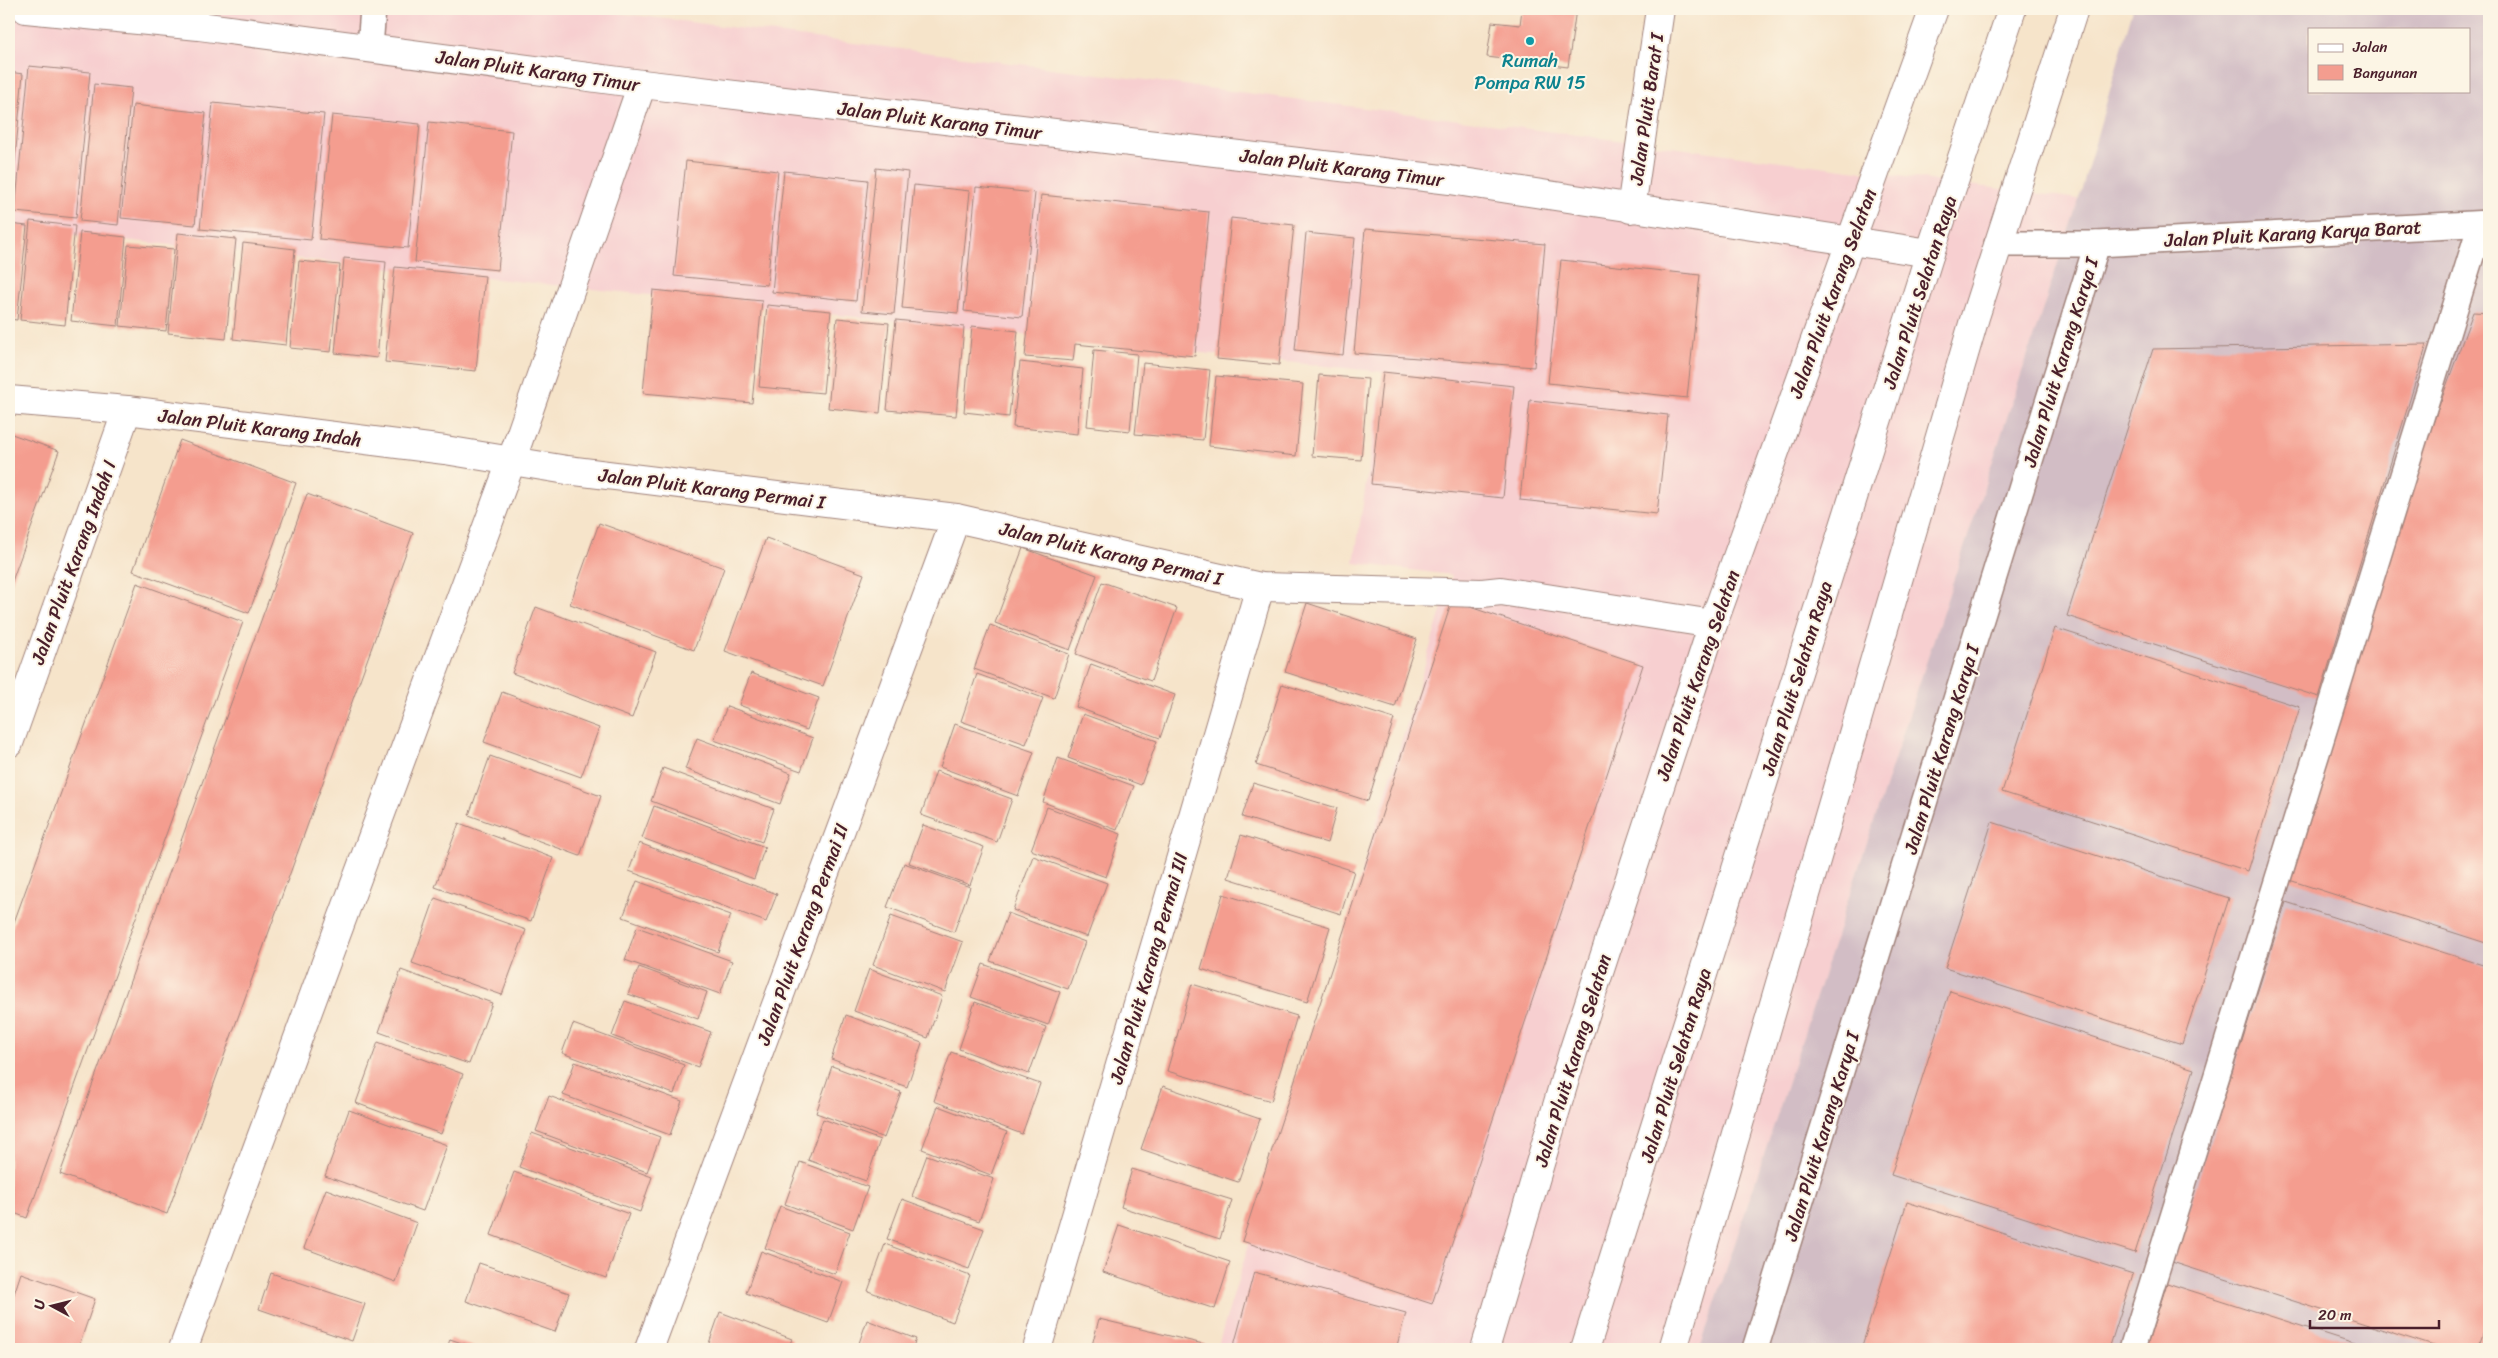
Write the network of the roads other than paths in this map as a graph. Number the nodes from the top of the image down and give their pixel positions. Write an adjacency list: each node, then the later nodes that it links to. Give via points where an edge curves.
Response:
1 (26, 9): 7 (street, Jalan Pluit Karang Timur)
2 (373, 9): 8 (lane)
3 (1660, 9): 10 (street, Jalan Pluit Barat I)
4 (1934, 9): 12 (street, Jalan Pluit Karang Selatan)
5 (2012, 9): 15 (street, Jalan Pluit Selatan Raya)
6 (2074, 9): 13 (street)
7 (199, 17): 8 (street, Jalan Pluit Karang Timur)
8 (370, 47): 9 (street, Jalan Pluit Karang Timur)
9 (642, 84): 10 (street, Jalan Pluit Karang Timur, via 1440,179); 18 (street)
10 (1631, 209): 12 (street, Jalan Pluit Karang Timur)
11 (2485, 223): 14 (lane, Jalan Pluit Karang Karya Barat); 30 (lane)
12 (1852, 240): 15 (street, Jalan Pluit Karang Timur); 21 (street, Jalan Pluit Karang Selatan)
13 (1997, 244): 14 (lane, Jalan Pluit Karang Karya I); 28 (street)
14 (2097, 244): 29 (lane, Jalan Pluit Karang Karya I)
15 (1930, 253): 27 (street, Jalan Pluit Selatan Raya)
16 (9, 400): 17 (street, Jalan Pluit Karang Indah)
17 (127, 410): 18 (street, Jalan Pluit Karang Indah, via 445,450); 22 (street, Jalan Pluit Karang Indah I)
18 (511, 462): 19 (street, Jalan Pluit Karang Permai I); 23 (street)
19 (956, 518): 20 (street, Jalan Pluit Karang Permai I); 24 (street, Jalan Pluit Karang Permai II)
20 (1260, 587): 21 (street, Jalan Pluit Karang Permai I, via 1500,591); 25 (street, Jalan Pluit Karang Permai III)
21 (1713, 624): 26 (street, Jalan Pluit Karang Selatan, via 1573,1052)
22 (9, 743)
23 (183, 1349)
24 (649, 1349)
25 (1037, 1349)
26 (1485, 1349)
27 (1585, 1349)
28 (1673, 1349)
29 (1755, 1349)
30 (2132, 1349)

